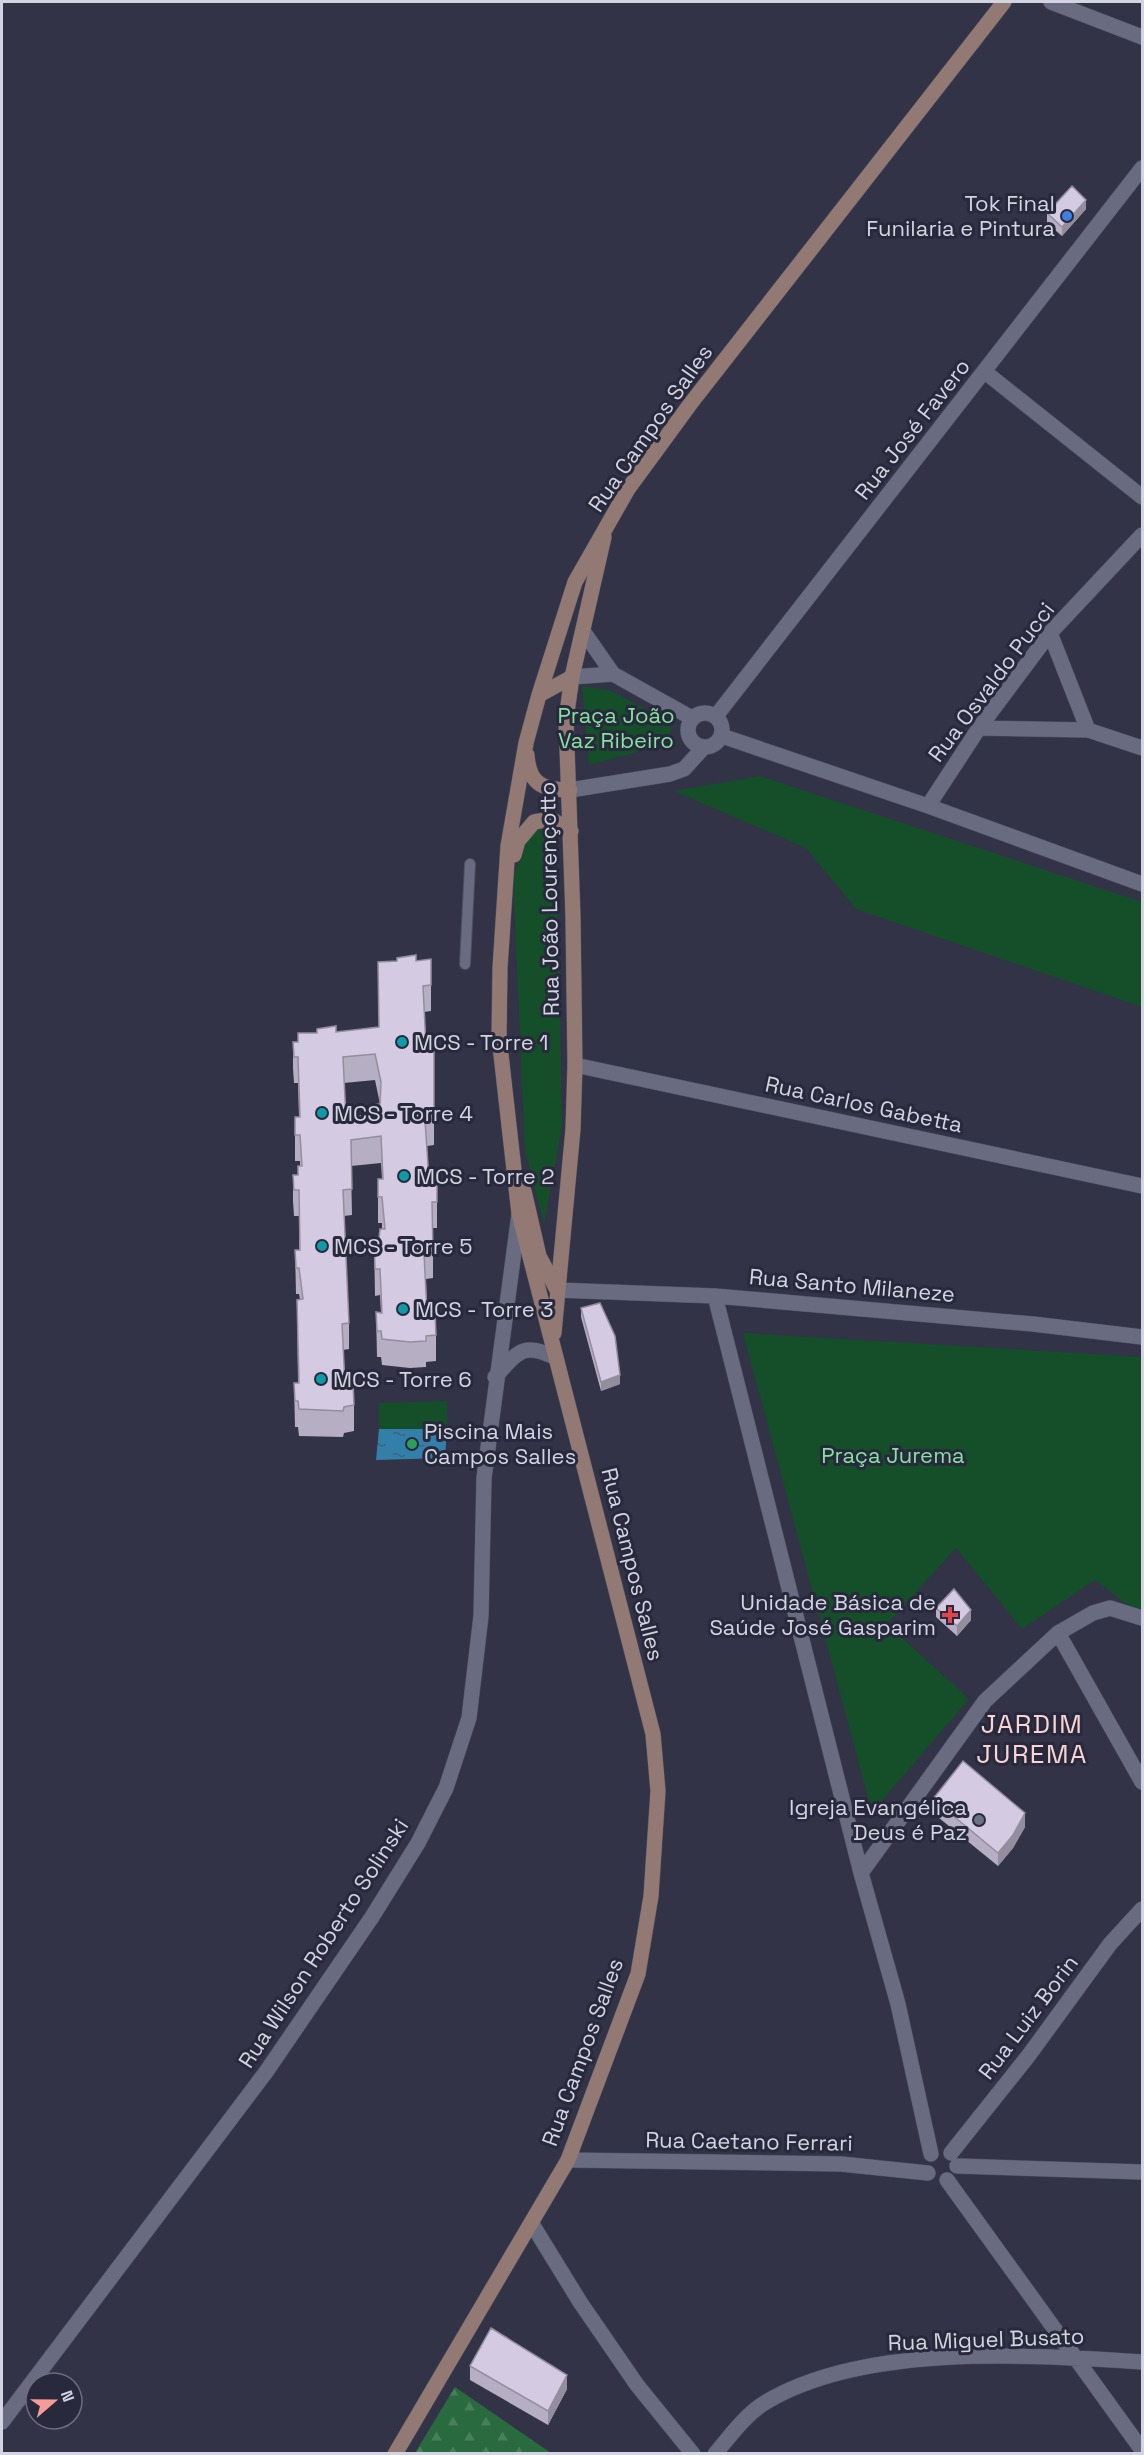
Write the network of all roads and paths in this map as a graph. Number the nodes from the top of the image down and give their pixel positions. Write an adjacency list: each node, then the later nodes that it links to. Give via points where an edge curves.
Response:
1 (1004, 2): 7 (main road, Rua Campos Salles, via 691,403 628,489)
2 (1051, 2): 3 (street)
3 (1143, 38)
4 (1143, 168): 5 (street, Rua José Favero)
5 (985, 372): 6 (street); 14 (street, Rua José Favero)
6 (1143, 497)
7 (606, 528): 9 (main road, Rua João Lourençotto); 13 (main road, Rua Campos Salles, via 575,582)
8 (1143, 535): 10 (street, Rua Osvaldo Pucci)
9 (583, 631): 11 (street); 12 (main road, Rua João Lourençotto)
10 (1050, 633): 16 (street, Rua Osvaldo Pucci); 17 (street)
11 (613, 674): 12 (street); 15 (street)
12 (572, 677): 13 (main road); 22 (main road, Rua João Lourençotto, via 566,719)
13 (539, 695): 19 (main road, Rua Campos Salles)
14 (716, 716): 15 (street, via 699,713); 18 (street, via 722,725)
15 (692, 718): 20 (street, via 690,736)
16 (979, 728): 17 (street); 23 (street, Rua Osvaldo Pucci)
17 (1088, 730): 21 (street)
18 (722, 736): 20 (street, via 715,744); 23 (street)
19 (526, 743): 22 (main road, via 537,783 548,790); 26 (main road, Rua Campos Salles)
20 (704, 747): 22 (street, via 684,769 670,774)
21 (1143, 748)
22 (570, 790): 24 (main road, Rua João Lourençotto)
23 (928, 806): 27 (street)
24 (571, 831): 26 (main road, via 551,819 534,822 518,841); 29 (main road, Rua João Lourençotto)
25 (470, 864): 28 (lane)
26 (505, 884): 30 (main road, Rua Campos Salles, via 500,1037)
27 (1143, 884)
28 (465, 964)
29 (575, 1065): 31 (street, Rua Carlos Gabetta); 33 (main road, Rua João Lourençotto, via 573,1129)
30 (510, 1136): 32 (main road, Rua Campos Salles); 33 (main road, Rua Campos Salles, via 539,1256)
31 (1143, 1186)
32 (519, 1214): 36 (main road, Rua Campos Salles); 37 (street, Rua Wilson Roberto Solinski)
33 (557, 1290): 34 (street, Rua Santo Milaneze); 36 (main road, Rua João Lourençotto)
34 (715, 1296): 35 (street, Rua Santo Milaneze); 41 (street)
35 (1143, 1337)
36 (554, 1352): 37 (street, via 518,1352); 45 (main road, Rua Campos Salles, via 652,1734 658,1791 651,1896 638,1974)
37 (495, 1377): 52 (street, Rua Wilson Roberto Solinski, via 484,1478 481,1616 470,1718 446,1788 418,1843 284,2046)
38 (1143, 1618): 39 (street, via 1110,1608)
39 (1058, 1633): 40 (street); 41 (street, via 985,1701)
40 (1143, 1782)
41 (861, 1873): 43 (street, via 898,2004)
42 (1143, 1909): 44 (street, Rua Luiz Borin, via 1110,1944)
43 (932, 2154): 44 (street, via 941,2150); 47 (street, via 926,2163)
44 (954, 2159): 46 (street); 48 (street, via 954,2175)
45 (568, 2160): 47 (street, Rua Caetano Ferrari, via 841,2164); 49 (main road, Rua Campos Salles)
46 (1143, 2172)
47 (928, 2173): 48 (street, via 935,2180)
48 (947, 2180): 50 (street)
49 (532, 2224): 54 (main road, Rua Campos Salles); 55 (street, via 579,2302 637,2385)
50 (1076, 2357): 51 (street, Rua Miguel Busato); 53 (street); 56 (street, Rua Miguel Busato, via 930,2358 867,2366 816,2379 765,2402)
51 (1143, 2362)
52 (2, 2422)
53 (1143, 2450)
54 (394, 2454)
55 (693, 2454)
56 (715, 2454)

